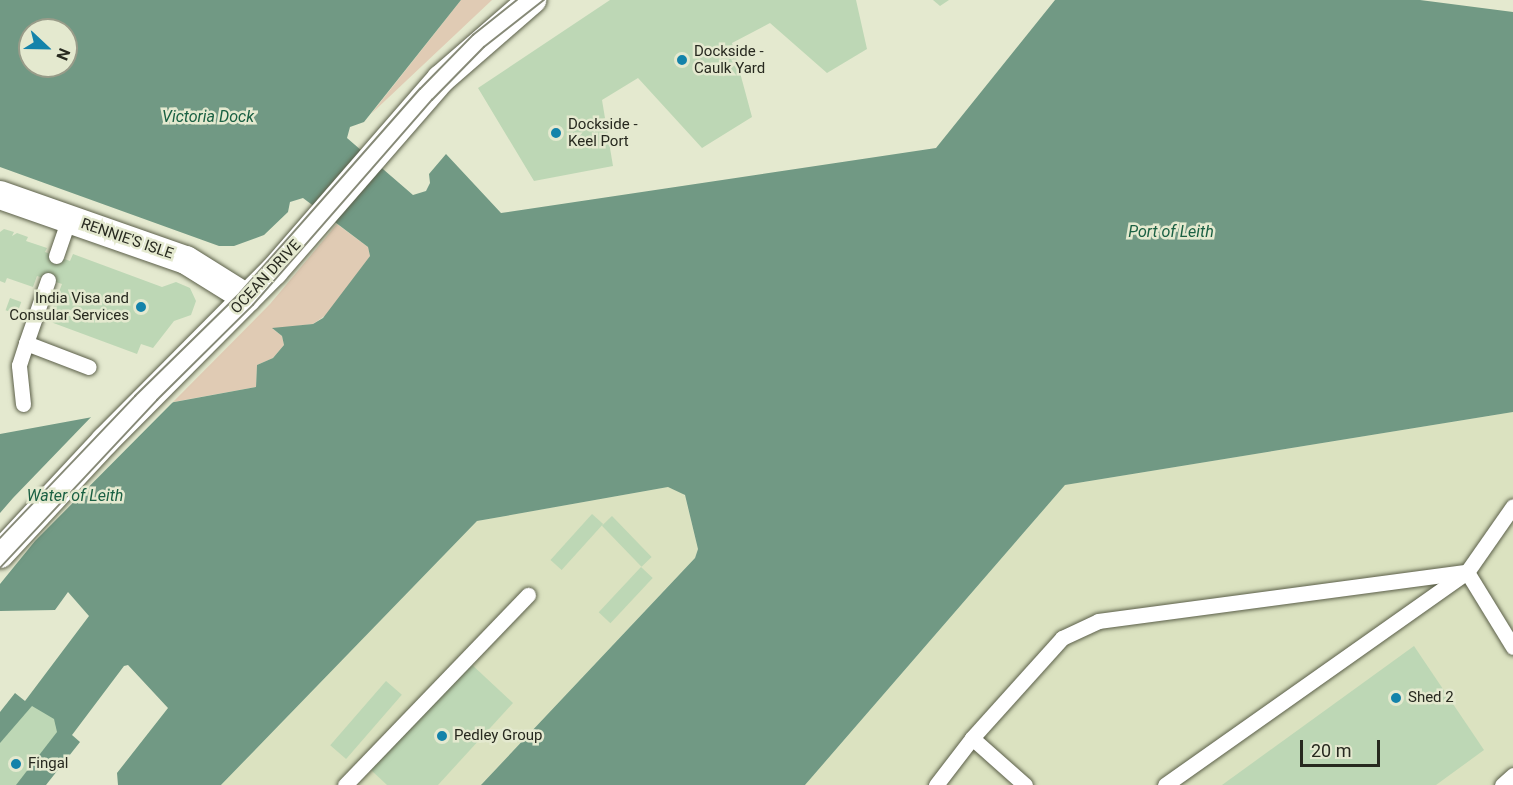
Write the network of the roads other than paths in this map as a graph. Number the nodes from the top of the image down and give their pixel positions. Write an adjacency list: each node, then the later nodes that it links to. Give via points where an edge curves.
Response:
1 (532, 0): 6 (street, OCEAN DRIVE, via 441,80)
2 (0, 195): 3 (street, RENNIE'S ISLE)
3 (69, 219): 4 (lane); 6 (street, RENNIE'S ISLE, via 195,264)
4 (56, 256)
5 (48, 279): 7 (lane)
6 (247, 298): 11 (street, OCEAN DRIVE)
7 (26, 343): 8 (lane); 9 (lane, via 19,364)
8 (89, 367)
9 (23, 404)
10 (1513, 506): 12 (lane)
11 (0, 554)
12 (1467, 572): 14 (lane); 15 (lane, via 1098,621 1062,638); 20 (lane)
13 (528, 595): 17 (lane)
14 (1513, 647)
15 (972, 738): 18 (lane); 19 (lane)
16 (1513, 776): 21 (lane)
17 (345, 785)
18 (936, 785)
19 (1025, 785)
20 (1165, 785)
21 (1502, 785)

